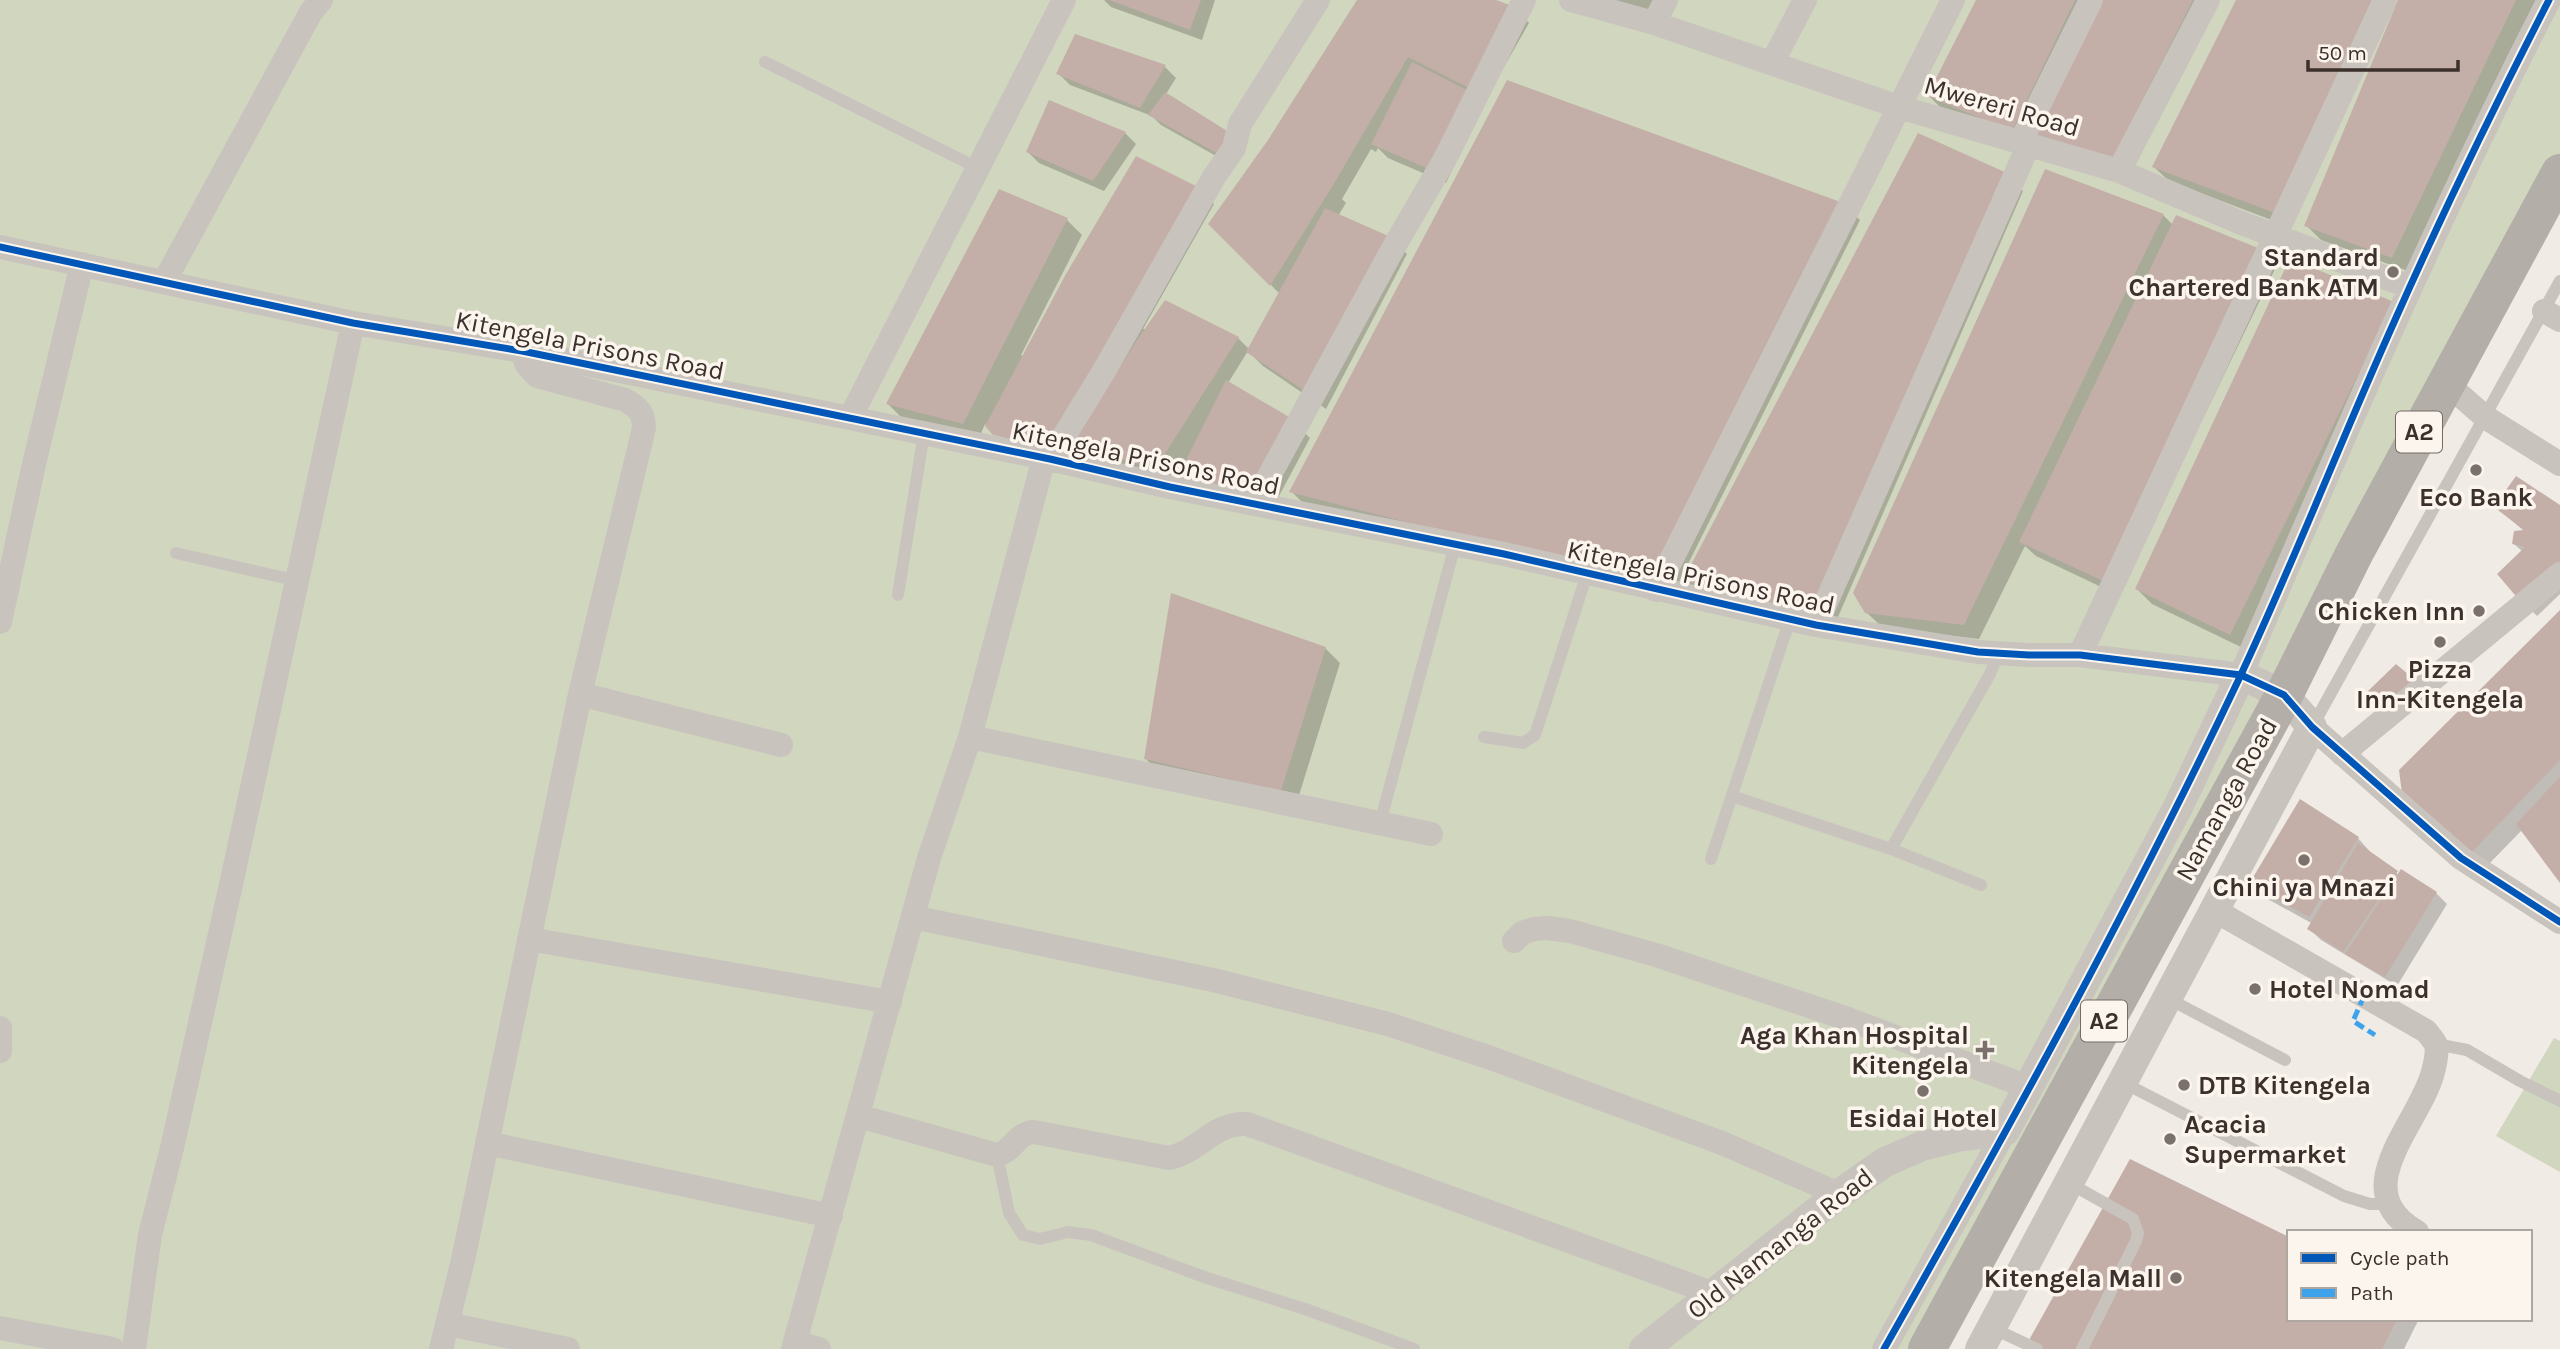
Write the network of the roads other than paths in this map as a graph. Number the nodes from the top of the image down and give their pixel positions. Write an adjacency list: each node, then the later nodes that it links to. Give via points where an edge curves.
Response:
1 (321, 0): 25 (street)
2 (1064, 0): 18 (street)
3 (1318, 0): 34 (street, via 1240,124 1234,148 1104,371)
4 (1524, 0): 36 (street, via 1445,159)
5 (1571, 0): 13 (street, Mwereri Road)
6 (1667, 0): 13 (street)
7 (1805, 0): 15 (street)
8 (1953, 0): 16 (street)
9 (2091, 0): 17 (street)
10 (2208, 0): 19 (street)
11 (2385, 0): 21 (street)
12 (2549, 0): 26 (street)
13 (1654, 23): 15 (street, Mwereri Road)
14 (765, 62): 18 (lane)
15 (1772, 63): 16 (street, Mwereri Road)
16 (1899, 107): 17 (street, Mwereri Road); 42 (street)
17 (2024, 143): 19 (street, Mwereri Road); 46 (street)
18 (978, 167): 32 (street)
19 (2119, 172): 21 (street, Mwereri Road)
20 (2560, 173): 30 (highway, Namanga Road / A2)
21 (2275, 236): 26 (street, Mwereri Road); 48 (street)
22 (0, 247): 23 (street, Kitengela Prisons Road)
23 (82, 264): 25 (street, Kitengela Prisons Road); 45 (street)
24 (2560, 281): 27 (lane)
25 (164, 282): 28 (street, Kitengela Prisons Road)
26 (2410, 287): 49 (street)
27 (2552, 315): 31 (lane)
28 (353, 323): 29 (street, Kitengela Prisons Road); 41 (street)
29 (522, 351): 32 (street, Kitengela Prisons Road); 50 (street, via 537,376 625,400 636,406 644,419)
30 (2446, 383): 31 (street); 51 (highway, Namanga Road / A2)
31 (2485, 417): 35 (street); 52 (lane)
32 (850, 418): 33 (street, Kitengela Prisons Road)
33 (924, 433): 34 (street, Kitengela Prisons Road); 43 (lane)
34 (1047, 458): 36 (street, Kitengela Prisons Road); 53 (street)
35 (2560, 464)
36 (1255, 502): 37 (street, Kitengela Prisons Road)
37 (1455, 545): 39 (street, Kitengela Prisons Road); 58 (lane)
38 (176, 553): 41 (lane)
39 (1587, 574): 42 (street, Kitengela Prisons Road); 54 (lane, via 1535,735 1523,743)
40 (2560, 574): 56 (street)
41 (299, 581): 93 (street, via 150,1235)
42 (1656, 590): 44 (street, Kitengela Prisons Road)
43 (898, 595)
44 (1790, 619): 46 (street, Kitengela Prisons Road); 57 (lane)
45 (0, 622)
46 (1816, 625): 47 (street, Kitengela Prisons Road)
47 (1998, 653): 48 (street, Kitengela Prisons Road); 60 (lane)
48 (2080, 655): 49 (street, Kitengela Prisons Road)
49 (2241, 675): 51 (street, Kitengela Prisons Road); 75 (street, via 2178,807)
50 (580, 694): 55 (street); 66 (street)
51 (2284, 695): 52 (street); 99 (highway, Namanga Road / A2)
52 (2312, 727): 56 (street); 63 (street)
53 (970, 737): 58 (street); 64 (street)
54 (1484, 737)
55 (780, 745)
56 (2343, 754): 65 (street, via 2461,858)
57 (1732, 796): 60 (lane); 61 (lane)
58 (1380, 823): 59 (street)
59 (1431, 834)
60 (1891, 849): 62 (lane)
61 (1711, 859)
62 (1981, 885)
63 (2214, 910): 68 (street); 71 (street, via 2426,1031)
64 (913, 917): 69 (street); 82 (street, via 1213,980 1388,1024 1723,1143)
65 (2560, 922)
66 (529, 939): 69 (street); 79 (street)
67 (1514, 941): 75 (street, via 1522,933 1547,928 1645,952 1848,1019)
68 (2167, 998): 73 (lane); 74 (street)
69 (890, 1002): 77 (street)
70 (0, 1028): 72 (street)
71 (2436, 1044): 76 (lane, via 2467,1050); 83 (street, via 2430,1086 2385,1171)
72 (0, 1051)
73 (2285, 1060)
74 (2122, 1082): 81 (street); 83 (lane, via 2344,1196)
75 (2028, 1087): 78 (street)
76 (2560, 1101)
77 (859, 1116): 80 (street); 84 (street)
78 (2004, 1131): 82 (street, Old Namanga Road, via 1922,1146 1885,1162); 98 (street)
79 (487, 1143): 84 (street); 87 (street)
80 (998, 1155): 86 (street, via 1009,1151 1019,1137 1034,1132 1169,1158 1183,1154 1224,1126 1247,1124); 96 (lane, via 1009,1213 1023,1235 1040,1239 1068,1232 1091,1235)
81 (2068, 1183): 89 (street); 101 (lane, via 2133,1219 2138,1233)
82 (1839, 1194): 86 (street, Old Namanga Road)
83 (2387, 1204): 85 (street)
84 (831, 1216): 90 (street)
85 (2414, 1230)
86 (1715, 1294): 97 (street, Old Namanga Road)
87 (448, 1325): 91 (street); 94 (street)
88 (0, 1328): 92 (street)
89 (1986, 1338): 100 (lane)
90 (794, 1345): 95 (street)
91 (563, 1348)
92 (113, 1349)
93 (134, 1349)
94 (441, 1349)
95 (819, 1349)
96 (1414, 1349)
97 (1644, 1349)
98 (1884, 1349)
99 (1927, 1349)
100 (2037, 1349)
101 (2082, 1349)

